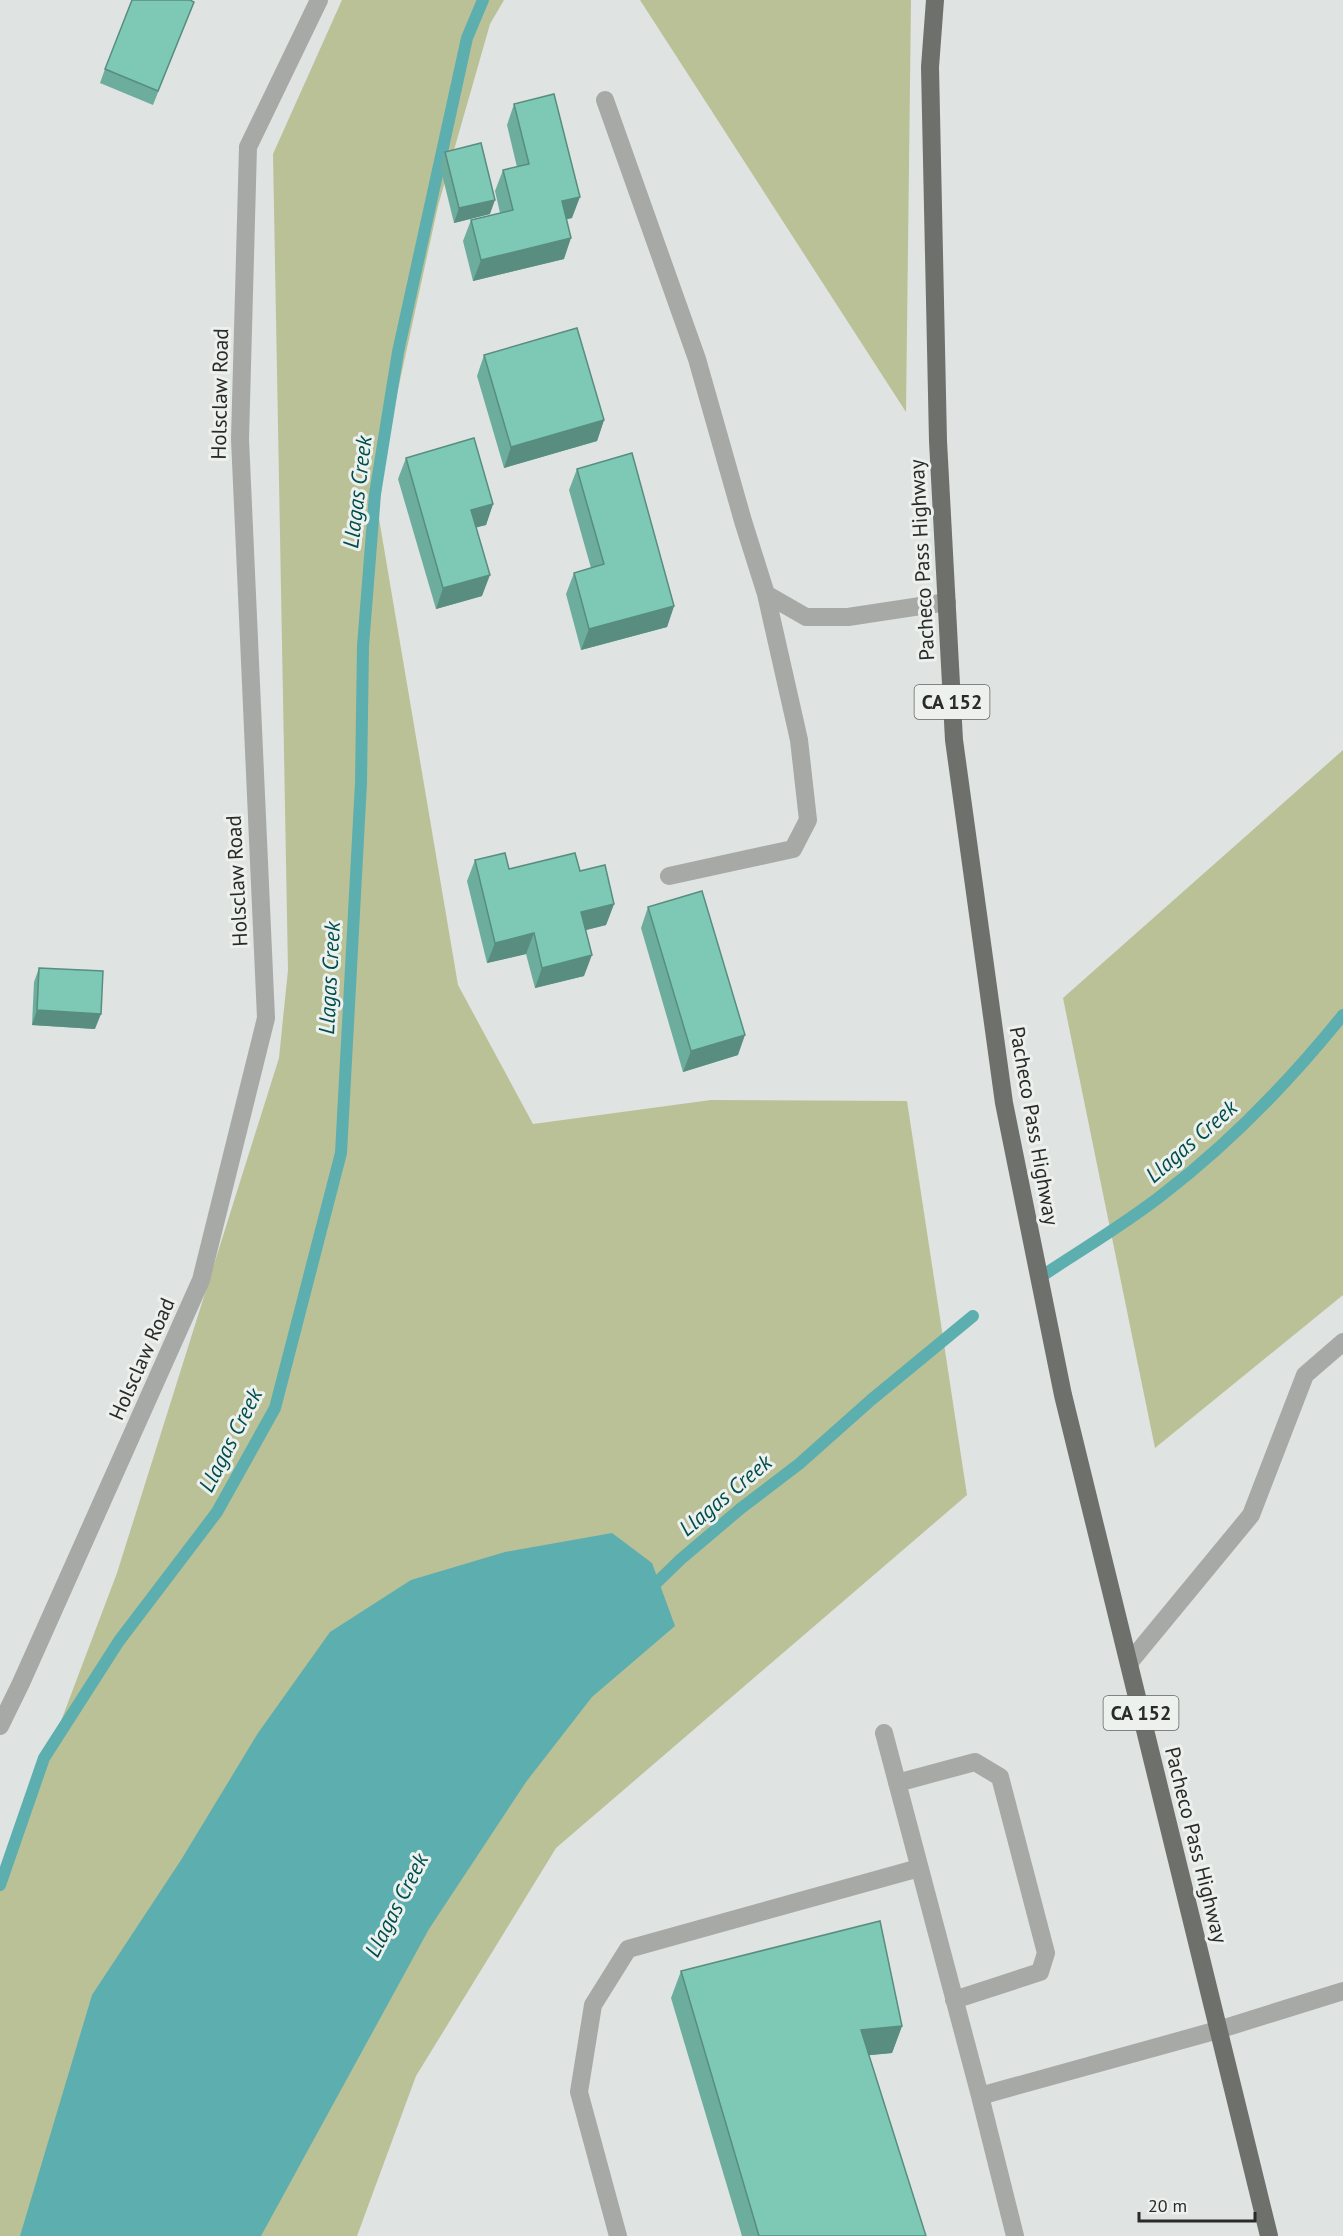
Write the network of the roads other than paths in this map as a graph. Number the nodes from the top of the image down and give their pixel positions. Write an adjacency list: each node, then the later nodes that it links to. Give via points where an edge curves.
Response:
1 (319, 0): 9 (street, Holsclaw Road, via 248,147 240,440 266,1018 201,1280)
2 (935, 0): 5 (highway, Pacheco Pass Highway / CA 152, via 930,79 938,441)
3 (605, 100): 4 (street, via 697,359)
4 (766, 594): 5 (street, via 806,617 848,617); 6 (street, via 799,740 808,820 793,849)
5 (946, 602): 8 (highway, Pacheco Pass Highway / CA 152, via 954,740 1004,1103 1064,1395)
6 (669, 876)
7 (1343, 1342): 8 (street, via 1305,1375 1251,1515)
8 (1129, 1663): 15 (highway, Pacheco Pass Highway / CA 152)
9 (0, 1726)
10 (884, 1733): 11 (street)
11 (897, 1783): 12 (street); 14 (street, via 975,1762 1000,1777 1046,1953 1040,1972)
12 (919, 1868): 14 (street); 17 (street, via 628,1949 593,2006 579,2092)
13 (1343, 1991): 15 (street)
14 (954, 2000): 16 (street)
15 (1218, 2030): 16 (street); 19 (highway, Pacheco Pass Highway / CA 152)
16 (980, 2096): 18 (street)
17 (618, 2236)
18 (1015, 2236)
19 (1269, 2236)

